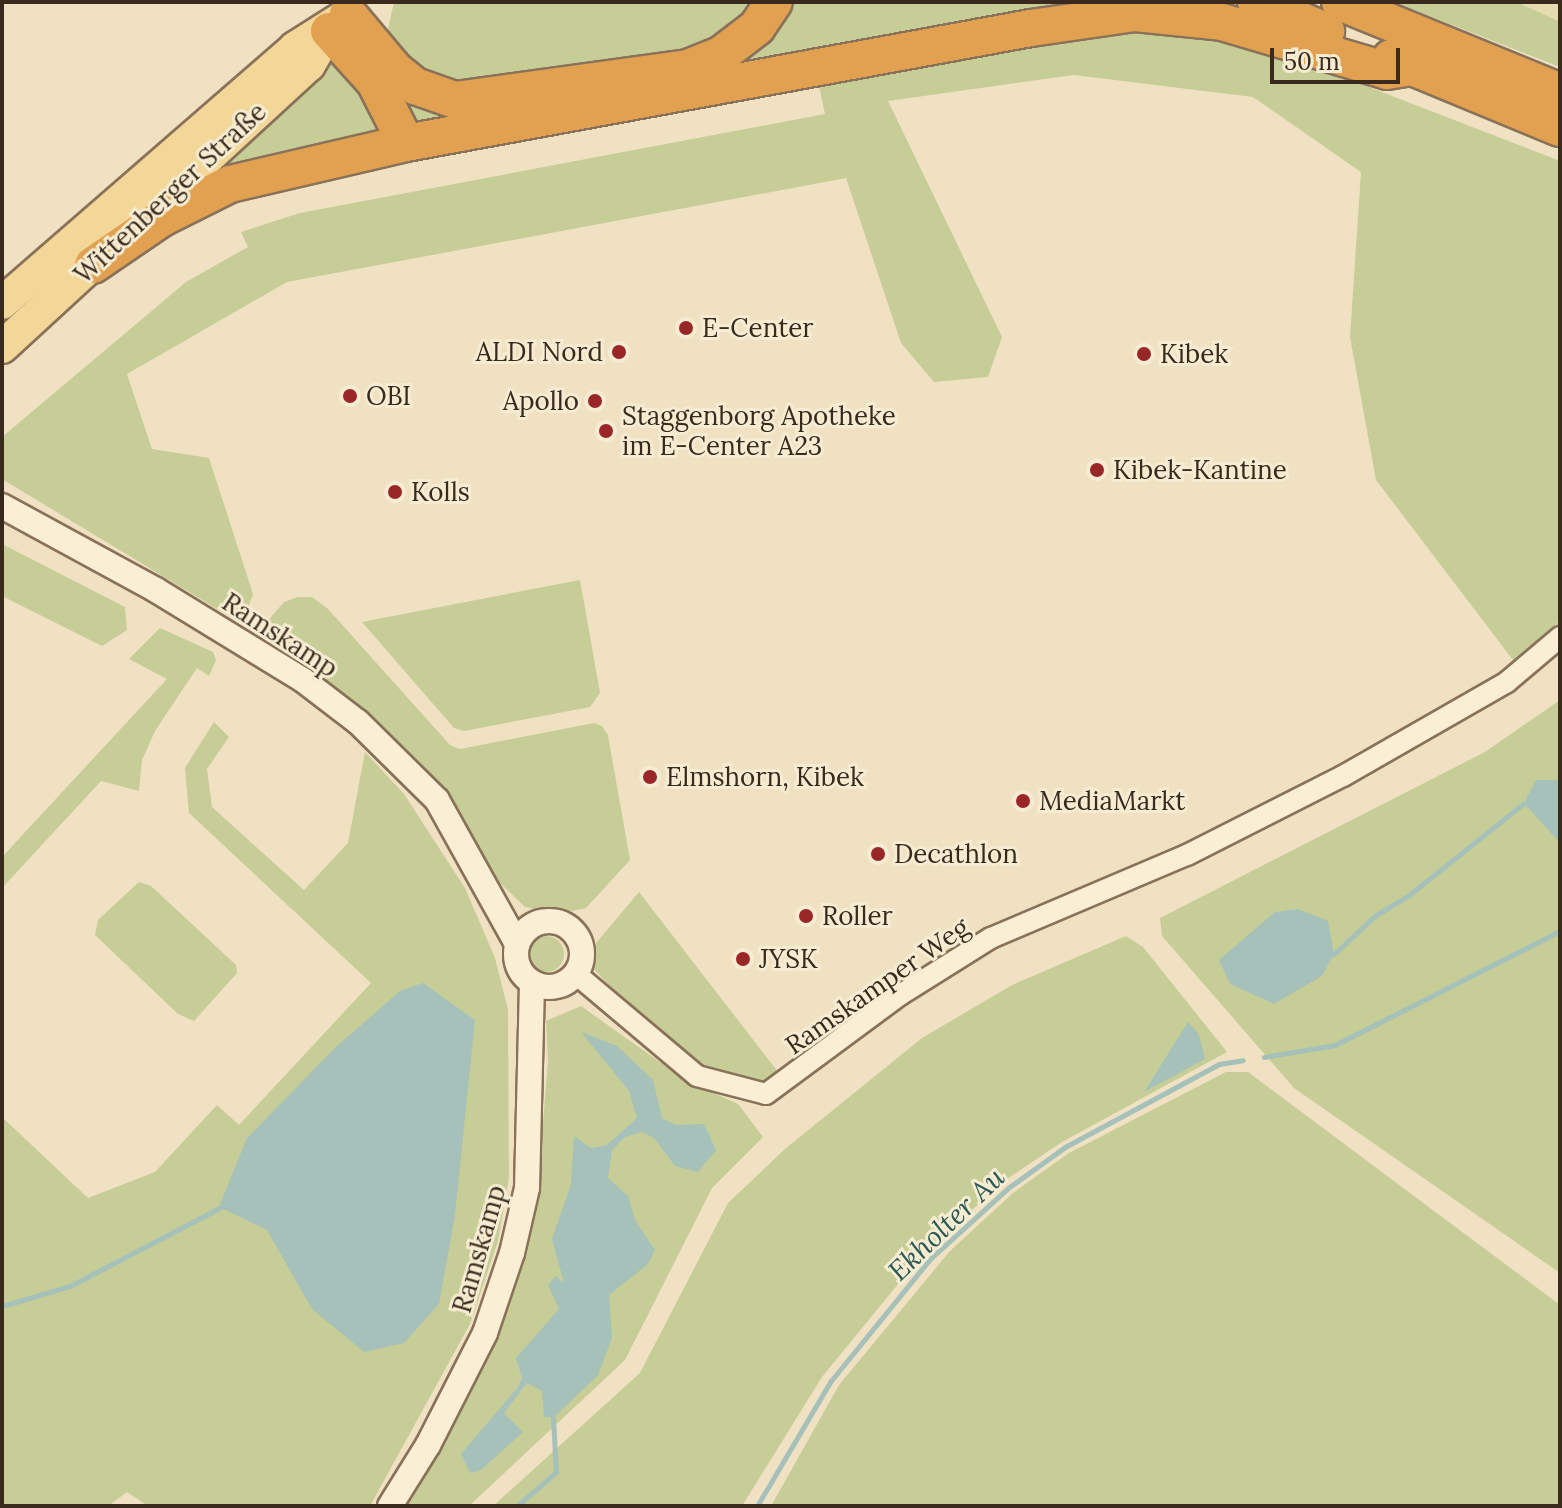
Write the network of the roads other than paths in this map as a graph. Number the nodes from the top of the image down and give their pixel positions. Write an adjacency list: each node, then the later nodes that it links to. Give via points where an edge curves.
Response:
1 (774, 2): 4 (highway, via 757,27 722,54 688,68 455,100 415,86)
2 (1256, 2): 5 (highway)
3 (1340, 2): 6 (highway)
4 (346, 16): 8 (highway); 9 (main road, Wittenberger Straße, via 309,65); 10 (main road, Wittenberger Straße, via 295,48)
5 (1412, 67): 7 (highway); 8 (highway, via 1387,71 1222,22 1135,13)
6 (1560, 92)
7 (1560, 128)
8 (406, 143): 9 (highway, via 230,184 162,218)
9 (93, 265): 11 (main road, Wittenberger Straße)
10 (2, 303)
11 (2, 347)
12 (2, 506): 14 (street, Ramskamp, via 156,590 303,680 358,722 437,800 477,870)
13 (1560, 637): 15 (street, Ramskamper Weg, via 1507,682 1343,776 1187,855 991,938 900,995 766,1094 697,1076)
14 (524, 935): 15 (street, via 544,921 569,928 582,950); 16 (street, Ramskamp, via 518,966)
15 (576, 974): 16 (street, via 556,987)
16 (532, 983): 17 (street, Ramskamp, via 527,1188 512,1253 485,1333)
17 (390, 1506)

